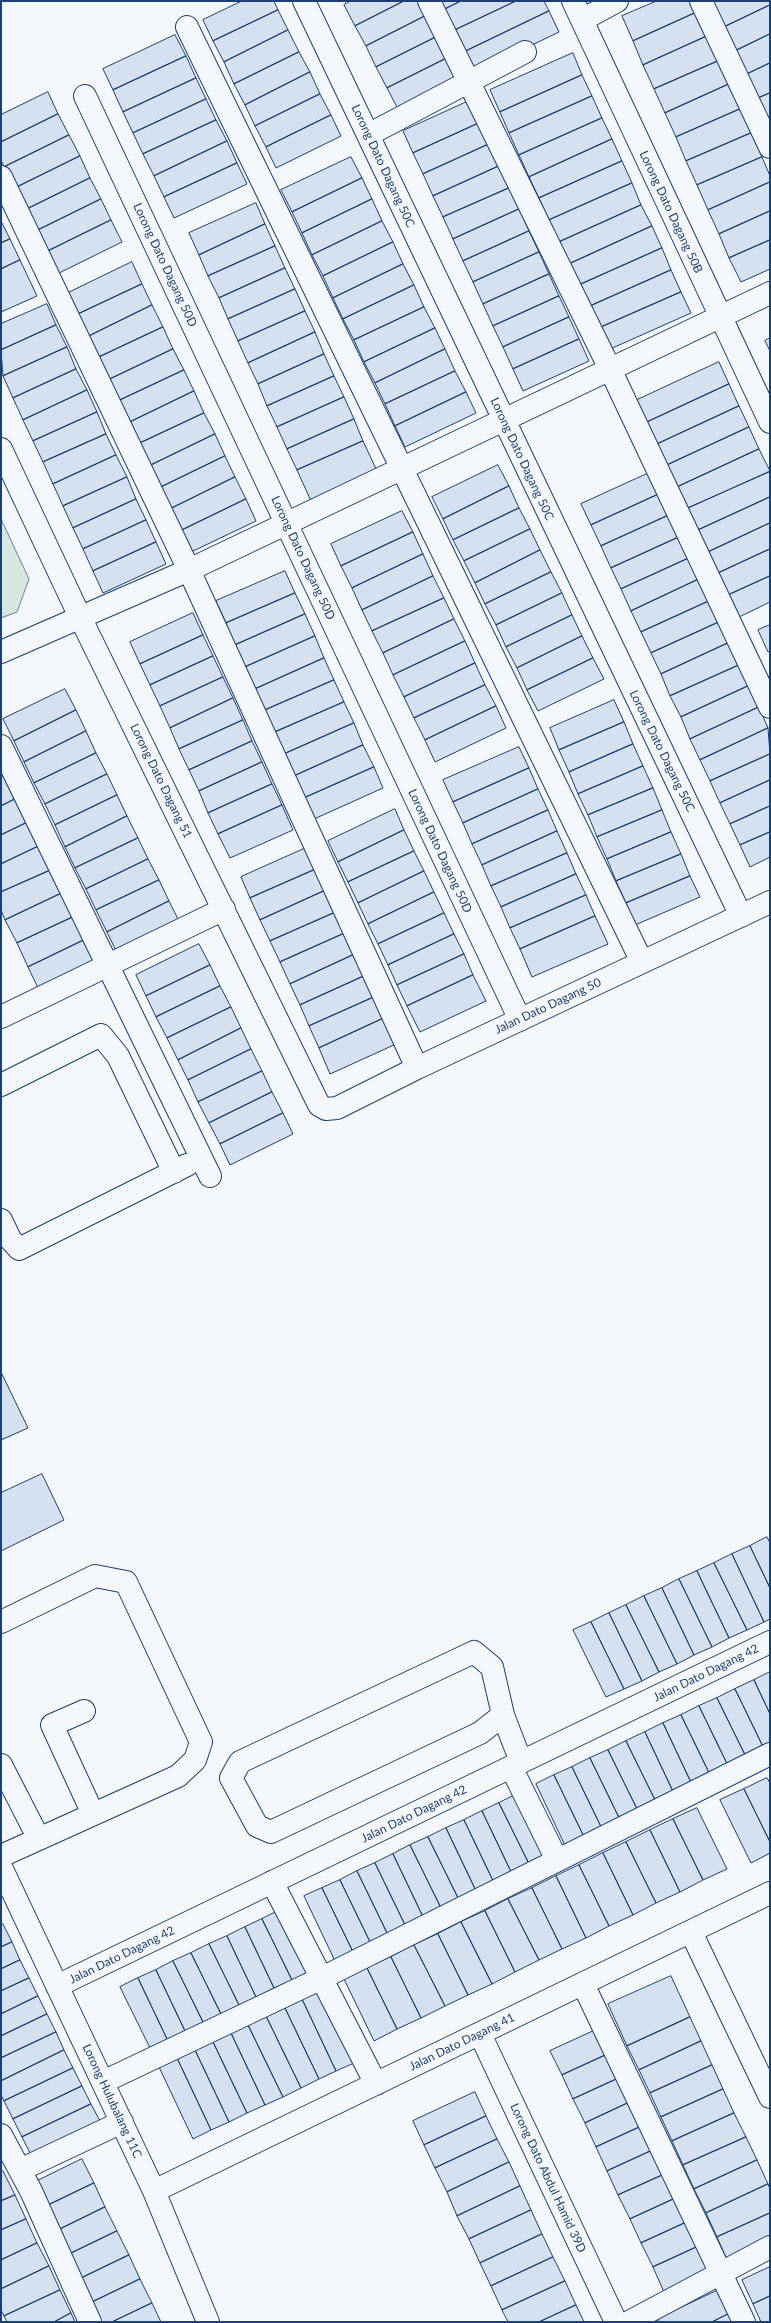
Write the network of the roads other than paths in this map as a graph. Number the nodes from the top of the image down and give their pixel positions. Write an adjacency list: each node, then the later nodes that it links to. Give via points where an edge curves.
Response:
1 (304, 1): 10 (street, Lorong Dato Dagang 50C)
2 (429, 1): 8 (street)
3 (617, 1): 5 (street)
4 (701, 1): 11 (street)
5 (577, 11): 14 (street, Lorong Dato Dagang 50B)
6 (187, 27): 19 (street)
7 (525, 52): 8 (street)
8 (468, 80): 10 (street); 15 (street)
9 (85, 96): 20 (street, Lorong Dato Dagang 50D)
10 (368, 135): 16 (street, Lorong Dato Dagang 50C)
11 (770, 147)
12 (1, 177): 21 (street)
13 (770, 293): 14 (street)
14 (720, 317): 15 (street); 17 (street, Lorong Dato Dagang 50B)
15 (610, 369): 16 (street); 24 (street)
16 (504, 420): 19 (street); 28 (street, Lorong Dato Dagang 50C)
17 (770, 422)
18 (1, 449): 22 (street, Lorong Dato Dagang 51)
19 (402, 468): 20 (street); 29 (street)
20 (286, 524): 21 (street); 32 (street, Lorong Dato Dagang 50D)
21 (188, 570): 22 (street); 33 (street)
22 (80, 617): 23 (street); 27 (street, Lorong Dato Dagang 51)
23 (1, 652)
24 (770, 707)
25 (1, 746): 30 (street)
26 (770, 902): 28 (street, Jalan Dato Dagang 50)
27 (224, 909): 30 (street); 35 (street, Lorong Dato Dagang 51, via 319,1105)
28 (741, 916): 29 (street, Jalan Dato Dagang 50)
29 (642, 962): 32 (street, Jalan Dato Dagang 50)
30 (106, 965): 31 (street); 36 (street, via 205,1167)
31 (1, 1017)
32 (520, 1020): 33 (street, Jalan Dato Dagang 50)
33 (417, 1068): 35 (street, Jalan Dato Dagang 50, via 337,1108)
34 (1, 1085): 36 (street, via 101,1035 118,1056)
35 (326, 1109)
36 (174, 1172): 37 (street, via 19,1249 10,1239)
37 (1, 1220)
38 (1, 1622): 45 (street, via 95,1576 126,1582 201,1742 195,1760 178,1776)
39 (770, 1642): 43 (street, Jalan Dato Dagang 42)
40 (84, 1711): 45 (street, via 52,1725)
41 (503, 1715): 41 (street, via 480,1733 271,1832 257,1826 231,1778 240,1762 474,1652 492,1667); 43 (street)
42 (770, 1754): 48 (street)
43 (516, 1764): 48 (street); 50 (street, Jalan Dato Dagang 42)
44 (1, 1765): 46 (street)
45 (93, 1814): 46 (street)
46 (39, 1839): 47 (street)
47 (1, 1856)
48 (557, 1860): 53 (street)
49 (4, 1879): 55 (street, Lorong Hulubalang 11C)
50 (272, 1882): 53 (street); 55 (street, Jalan Dato Dagang 42)
51 (770, 1893): 52 (street, Jalan Dato Dagang 41)
52 (691, 1932): 54 (street, Jalan Dato Dagang 41); 59 (street)
53 (322, 1978): 57 (street); 58 (street)
54 (583, 1984): 56 (street, Jalan Dato Dagang 41); 65 (street)
55 (57, 1986): 57 (street, Lorong Hulubalang 11C)
56 (480, 2034): 58 (street, Jalan Dato Dagang 41); 68 (street, Lorong Dato Abdul Hamid 39D)
57 (103, 2082): 60 (street, Lorong Hulubalang 11C)
58 (376, 2084): 63 (street, Jalan Dato Dagang 41)
59 (770, 2097)
60 (122, 2122): 62 (street); 63 (street, Lorong Hulubalang 11C)
61 (1, 2135): 62 (street)
62 (20, 2170): 66 (street)
63 (154, 2191): 67 (street, Lorong Hulubalang 11C)
64 (770, 2248): 65 (street)
65 (722, 2273): 69 (street); 70 (street)
66 (90, 2322)
67 (208, 2322)
68 (616, 2322)
69 (629, 2322)
70 (744, 2322)

